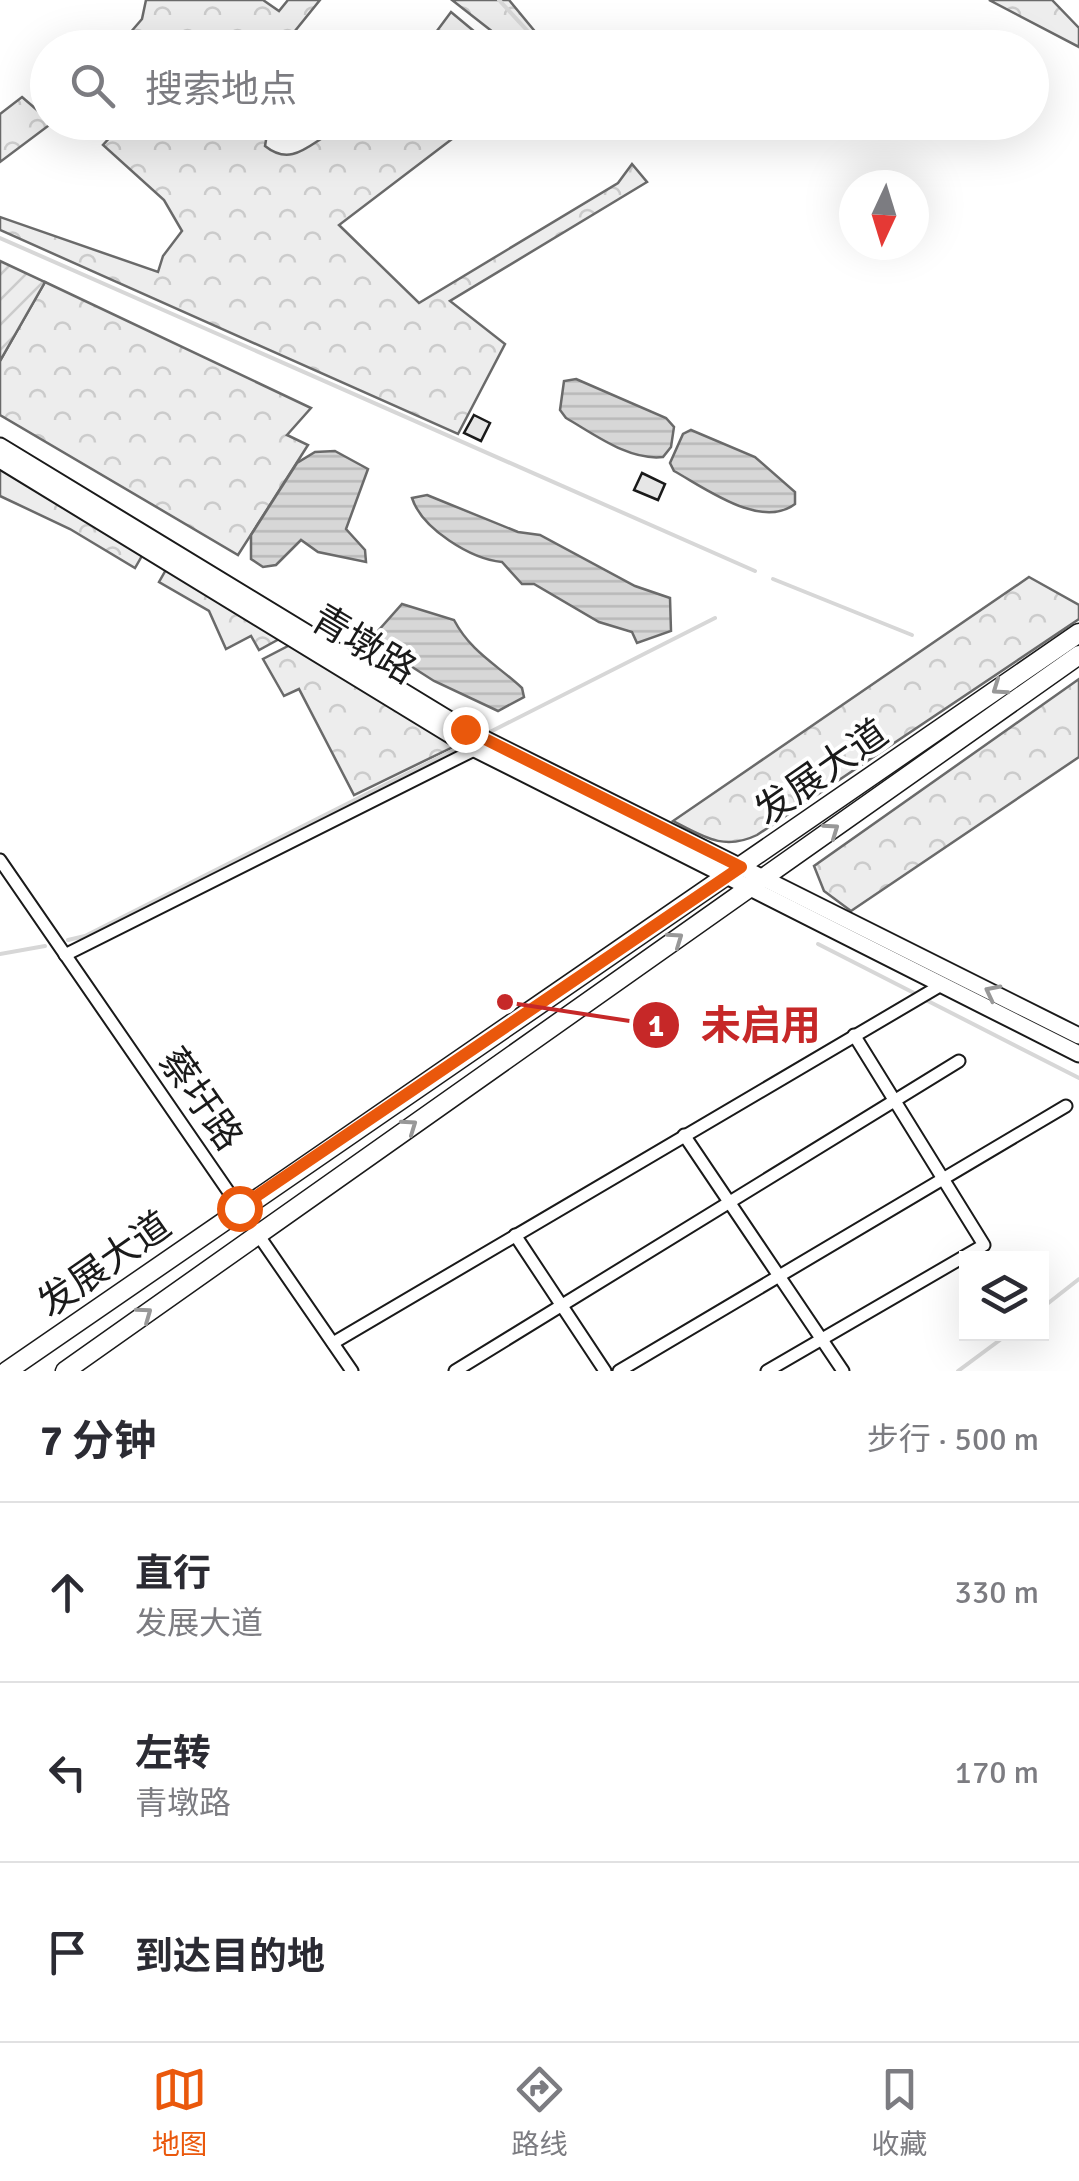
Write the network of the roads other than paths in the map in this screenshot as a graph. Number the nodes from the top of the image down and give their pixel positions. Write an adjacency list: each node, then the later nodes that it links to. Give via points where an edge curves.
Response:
1 (0, 446): 7 (main road, 青墩路, via 465,729)
2 (0, 460): 5 (main road, 青墩路)
3 (1079, 632): 7 (main road, 发展大道, one-way to 7)
4 (1079, 654): 8 (main road, 发展大道, one-way to 4)
5 (476, 749): 7 (main road, 青墩路); 9 (street)
6 (0, 860): 9 (street, 蔡圩路)
7 (736, 870): 8 (main road, 青墩路); 20 (main road, 发展大道)
8 (758, 882): 10 (main road, 青墩路); 12 (main road, 青墩路, one-way to 8); 21 (main road, 发展大道, one-way to 8)
9 (66, 955): 20 (street, 蔡圩路)
10 (942, 984): 11 (street); 13 (main road, 青墩路)
11 (854, 1035): 15 (street); 17 (street)
12 (1079, 1036)
13 (1079, 1054)
14 (959, 1060): 15 (street)
15 (894, 1098): 18 (street); 19 (street)
16 (1066, 1106): 18 (street)
17 (684, 1135): 19 (street); 22 (street)
18 (945, 1178): 23 (street); 25 (street, via 984,1245)
19 (729, 1201): 23 (street); 24 (street)
20 (239, 1208): 21 (street, 蔡圩路); 27 (main road, 发展大道)
21 (257, 1234): 26 (street, 蔡圩路); 28 (main road, 发展大道, one-way to 21)
22 (516, 1235): 24 (street); 26 (street)
23 (779, 1276): 25 (street); 32 (street)
24 (562, 1306): 30 (street); 31 (street)
25 (822, 1339): 33 (street); 34 (street)
26 (333, 1343): 29 (street, 蔡圩路)
27 (7, 1371)
28 (65, 1371)
29 (352, 1371)
30 (456, 1371)
31 (605, 1371)
32 (618, 1371)
33 (767, 1371)
34 (842, 1371)

